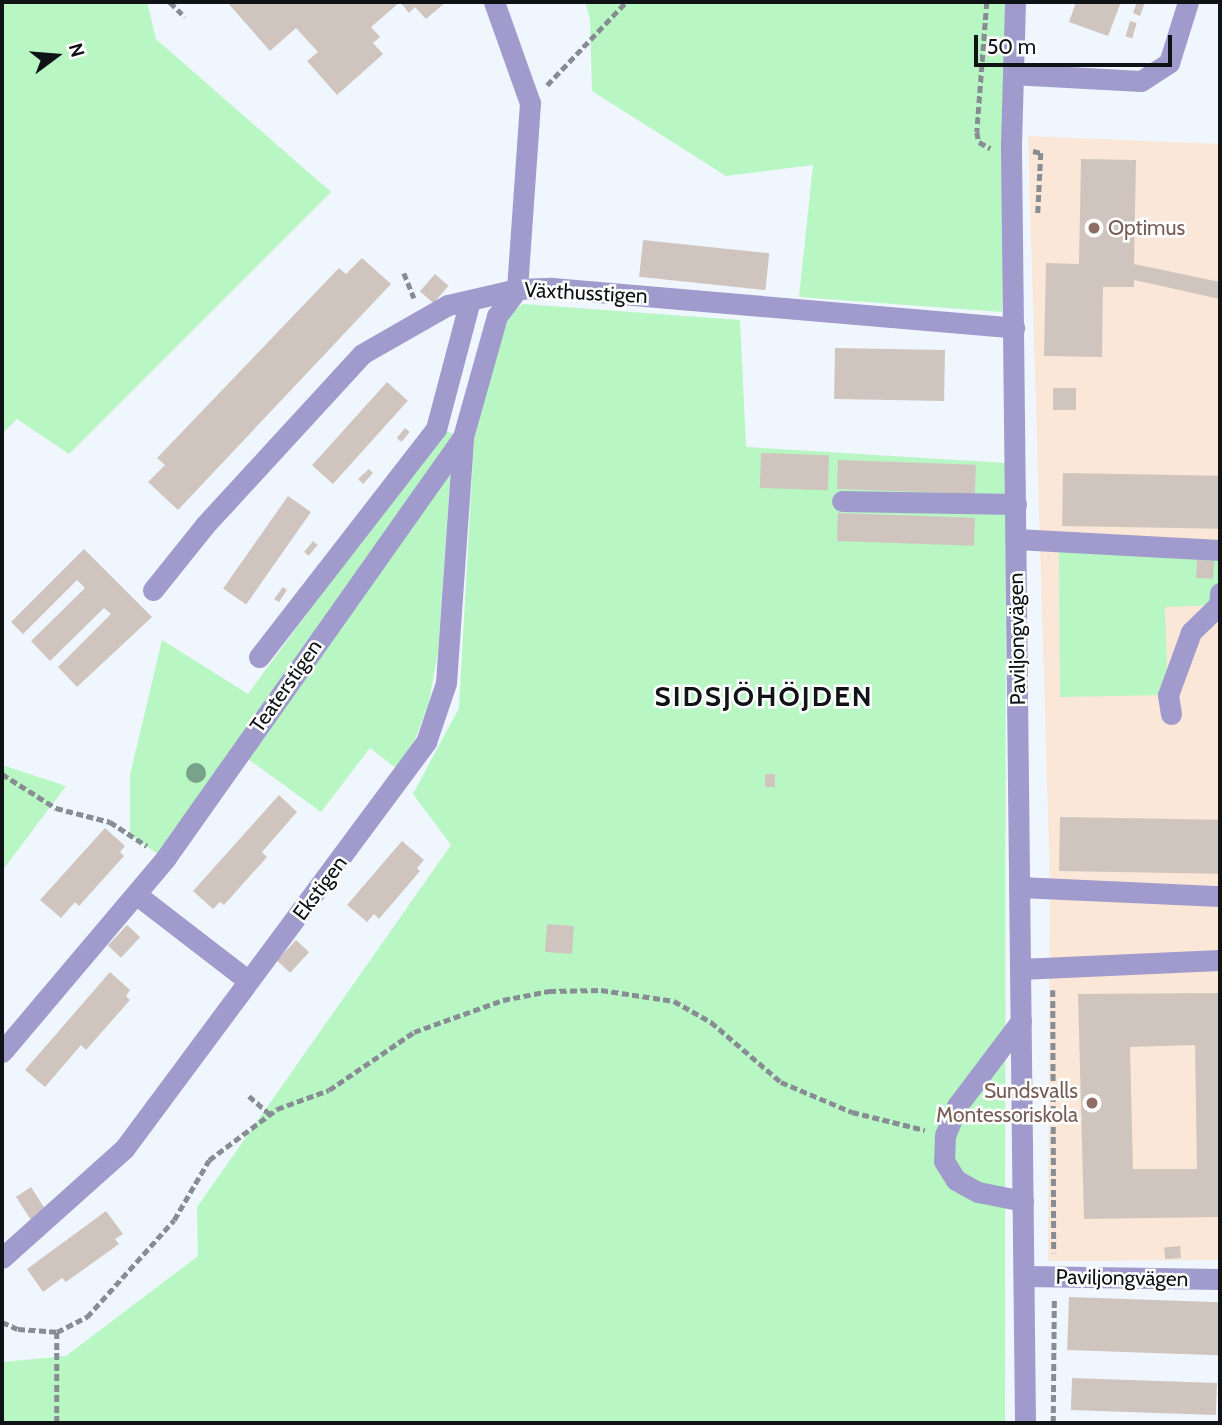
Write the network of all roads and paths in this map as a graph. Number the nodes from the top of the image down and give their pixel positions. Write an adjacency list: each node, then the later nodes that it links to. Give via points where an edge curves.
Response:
1 (170, 2): 7 (path)
2 (494, 2): 9 (street)
3 (626, 2): 9 (path)
4 (987, 2): 10 (path, via 977,132 986,147)
5 (1015, 2): 8 (street, Paviljongvägen)
6 (1188, 2): 8 (street, via 1168,63 1141,82)
7 (185, 17)
8 (1013, 74): 10 (street, Paviljongvägen)
9 (530, 103): 11 (street)
10 (1011, 148): 13 (street, Paviljongvägen)
11 (517, 289): 12 (street, Växthusstigen); 13 (street, Växthusstigen); 15 (street, Teaterstigen, via 497,316)
12 (470, 300): 14 (street); 20 (street, Växthusstigen, via 448,305 362,354 205,525)
13 (1014, 328): 17 (street, Paviljongvägen)
14 (436, 429): 15 (street); 22 (street)
15 (463, 437): 25 (street, Teaterstigen); 31 (street, Ekstigen, via 446,683 435,720 410,768 285,935)
16 (842, 501): 17 (street)
17 (1016, 504): 18 (street, Paviljongvägen)
18 (1016, 539): 19 (street); 26 (street, Paviljongvägen)
19 (1220, 550)
20 (153, 590)
21 (1220, 593): 23 (street, via 1219,605 1191,632 1168,695)
22 (259, 657)
23 (1171, 714)
24 (2, 774): 25 (path, via 56,808 110,822)
25 (165, 859): 27 (street, Teaterstigen)
26 (1019, 887): 28 (street); 30 (street, Paviljongvägen)
27 (137, 895): 31 (street); 33 (street, Teaterstigen)
28 (1220, 896)
29 (1220, 960): 30 (street)
30 (1020, 969): 32 (street, Paviljongvägen)
31 (246, 979): 38 (street, Ekstigen, via 124,1149)
32 (1021, 1021): 36 (street, via 957,1107); 37 (street, Paviljongvägen)
33 (2, 1052)
34 (249, 1096): 35 (path)
35 (270, 1114): 36 (path, via 329,1090 414,1032 458,1015 549,991 601,990 674,1001 711,1022 781,1082 852,1112); 42 (path, via 209,1160 174,1220 116,1289 87,1317)
36 (944, 1135): 37 (street, via 944,1161 956,1180 978,1192)
37 (1023, 1201): 39 (street, Paviljongvägen)
38 (2, 1258)
39 (1024, 1276): 40 (street, Paviljongvägen); 44 (street, Paviljongvägen)
40 (1220, 1279)
41 (2, 1322): 42 (path, via 18,1329)
42 (57, 1332): 43 (path)
43 (57, 1423)
44 (1025, 1423)

